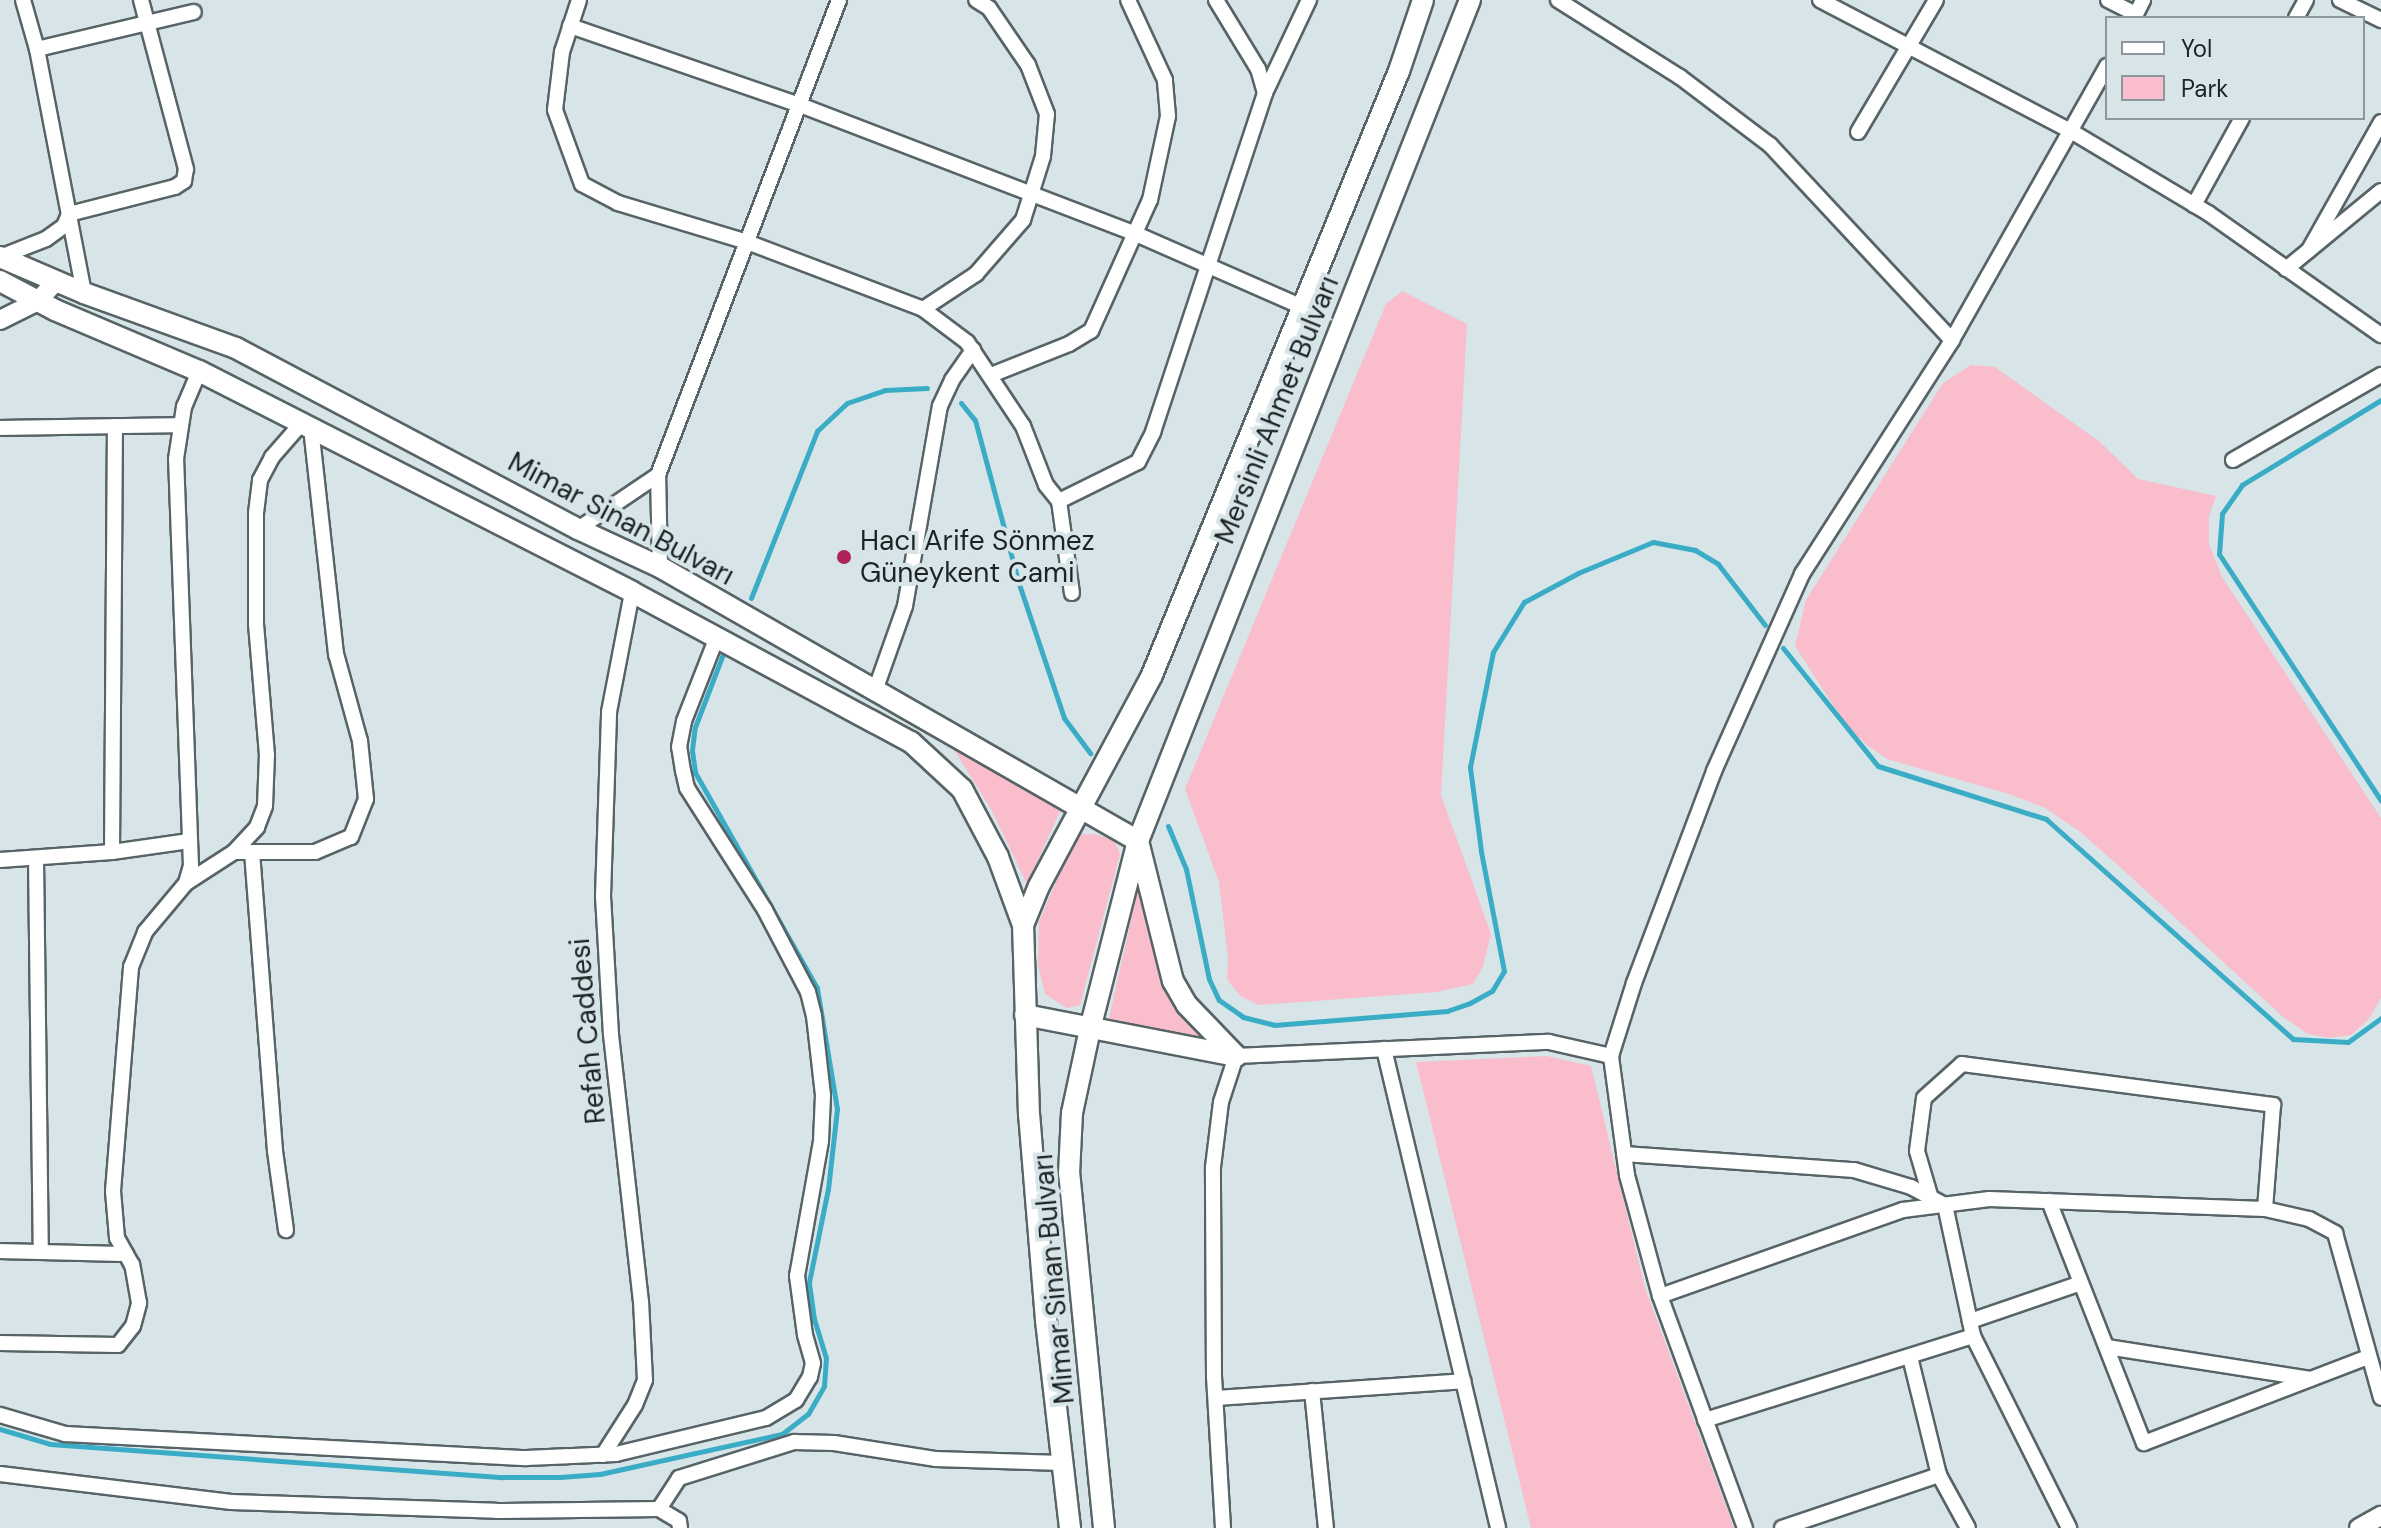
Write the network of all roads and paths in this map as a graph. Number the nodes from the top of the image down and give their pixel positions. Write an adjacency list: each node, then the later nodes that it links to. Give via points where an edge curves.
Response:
1 (23, 0): 22 (street)
2 (141, 0): 19 (street)
3 (579, 0): 20 (street)
4 (839, 0): 25 (street)
5 (976, 0): 31 (street, via 989,8 1028,65 1047,114 1043,156)
6 (1128, 0): 34 (street, via 1165,80 1168,116 1150,200)
7 (1216, 0): 24 (street, via 1258,69)
8 (1309, 0): 24 (street)
9 (1423, 0): 44 (main road, Mersinli Ahmet Bulvarı)
10 (1470, 0): 68 (main road, Mersinli Ahmet Bulvarı)
11 (1558, 0): 48 (street, via 1680,77 1770,145)
12 (1820, 0): 21 (street)
13 (1936, 0): 21 (street)
14 (2108, 0): 16 (street)
15 (2340, 0): 18 (street)
16 (2138, 11)
17 (194, 12): 19 (street)
18 (2381, 20)
19 (147, 23): 22 (street); 33 (street, via 186,169 184,181)
20 (570, 26): 25 (street); 35 (street, via 555,110 582,184 618,203)
21 (1909, 46): 28 (street); 29 (street)
22 (37, 49): 33 (street)
23 (2105, 70): 28 (street)
24 (1265, 93): 38 (street)
25 (800, 105): 31 (street); 35 (street)
26 (2241, 120): 32 (street)
27 (2381, 122): 36 (street)
28 (2071, 131): 32 (street); 48 (street)
29 (1858, 132)
30 (2381, 191): 36 (street)
31 (1031, 194): 34 (street); 45 (street, via 1023,220 976,274)
32 (2194, 205): 39 (street)
33 (69, 214): 37 (street, via 64,226 46,239); 42 (street)
34 (1136, 234): 38 (street); 51 (street, via 1091,331)
35 (747, 242): 45 (street); 58 (street)
36 (2309, 250): 39 (street)
37 (0, 256): 41 (main road, Mimar Sinan Bulvarı)
38 (1210, 265): 44 (street); 59 (street, via 1138,462)
39 (2286, 269): 47 (street)
40 (0, 281): 43 (main road, Mimar Sinan Bulvarı)
41 (56, 281): 42 (main road, Mimar Sinan Bulvarı); 43 (street)
42 (84, 293): 60 (main road, Mimar Sinan Bulvarı, via 236,348)
43 (38, 301): 46 (street); 50 (main road, Mimar Sinan Bulvarı)
44 (1302, 307): 66 (main road, Mersinli Ahmet Bulvarı, via 1152,675)
45 (923, 309): 49 (street)
46 (0, 320)
47 (2381, 335)
48 (1952, 340): 80 (street, via 1802,574 1714,771)
49 (973, 350): 51 (street); 65 (street, via 940,406 905,606)
50 (199, 371): 53 (street); 55 (main road, Mimar Sinan Bulvarı)
51 (991, 375): 59 (street)
52 (2381, 375): 57 (street)
53 (181, 425): 54 (street); 67 (street, via 176,459)
54 (115, 426): 56 (street); 69 (street)
55 (306, 426): 62 (main road, Mimar Sinan Bulvarı); 70 (street, via 272,457 260,480 256,623 267,755 265,806 257,827); 71 (street, via 336,654 360,741 366,799 351,837 315,852)
56 (0, 428)
57 (2233, 460)
58 (658, 475): 60 (street); 61 (street)
59 (1059, 501): 63 (street)
60 (578, 529): 61 (main road, Mimar Sinan Bulvarı)
61 (660, 567): 65 (main road, Mimar Sinan Bulvarı)
62 (632, 592): 64 (main road, Mimar Sinan Bulvarı); 103 (street, Refah Caddesi, via 609,712 603,896 611,1035 645,1380)
63 (1072, 593)
64 (717, 637): 75 (main road, Mimar Sinan Bulvarı, via 911,742 962,789 998,857); 103 (street, via 684,721 681,759 687,788 793,959 814,1016 823,1095 821,1141 797,1276 813,1363 796,1400 766,1418)
65 (876, 688): 66 (main road, Mimar Sinan Bulvarı)
66 (1081, 809): 68 (main road); 75 (main road, Mimar Sinan Bulvarı)
67 (189, 841): 69 (street); 74 (street)
68 (1138, 841): 77 (main road, Mimar Sinan Bulvarı); 79 (main road, via 1173,981 1187,1005)
69 (112, 852): 72 (street)
70 (234, 852): 71 (street); 74 (street)
71 (252, 852): 85 (street)
72 (36, 858): 73 (street); 87 (street)
73 (0, 860)
74 (186, 883): 88 (street, via 145,932 131,967 113,1191 117,1238)
75 (1023, 925): 76 (main road, Mimar Sinan Bulvarı)
76 (1025, 1015): 77 (main road); 104 (main road, Mimar Sinan Bulvarı, via 1029,1115)
77 (1090, 1029): 79 (main road); 111 (main road, Mimar Sinan Bulvarı, via 1072,1113 1069,1174)
78 (1384, 1049): 79 (street); 80 (street, via 1549,1042); 97 (street)
79 (1236, 1056): 99 (street, via 1221,1102 1213,1167)
80 (1611, 1056): 81 (street)
81 (1624, 1154): 83 (street, via 1854,1170 1911,1187); 90 (street)
82 (2049, 1201): 83 (street); 84 (street); 89 (street)
83 (1936, 1203): 84 (street, via 1917,1151 1924,1098 1962,1064 2273,1105); 90 (street); 91 (street)
84 (2265, 1209): 95 (street, via 2309,1219 2335,1233)
85 (286, 1230)
86 (0, 1251): 87 (street)
87 (41, 1252): 88 (street)
88 (126, 1254): 92 (street, via 139,1303 133,1326 118,1345)
89 (2081, 1283): 91 (street); 93 (street)
90 (1660, 1296): 102 (street)
91 (1971, 1328): 94 (street); 118 (street)
92 (0, 1343)
93 (2107, 1347): 96 (street); 96 (street, via 2144,1443)
94 (1910, 1357): 102 (street); 106 (street)
95 (2368, 1357): 96 (street); 100 (street)
96 (2312, 1379)
97 (1463, 1381): 98 (street); 114 (street)
98 (1312, 1391): 99 (street); 113 (street)
99 (1216, 1398): 112 (street)
100 (2381, 1398)
101 (0, 1415): 103 (street, via 65,1434 176,1442 526,1458)
102 (1705, 1420): 115 (street)
103 (603, 1455)
104 (1062, 1463): 107 (street, via 935,1459 794,1442 679,1478); 110 (main road, Mimar Sinan Bulvarı)
105 (0, 1474): 107 (street, via 231,1502 496,1511)
106 (1939, 1475): 116 (street); 117 (street)
107 (659, 1509): 109 (street, via 679,1521)
108 (2381, 1516): 119 (street)
109 (680, 1528)
110 (1070, 1528)
111 (1104, 1528)
112 (1223, 1528)
113 (1326, 1528)
114 (1498, 1528)
115 (1745, 1528)
116 (1782, 1528)
117 (1968, 1528)
118 (2069, 1528)
119 (2359, 1528)

